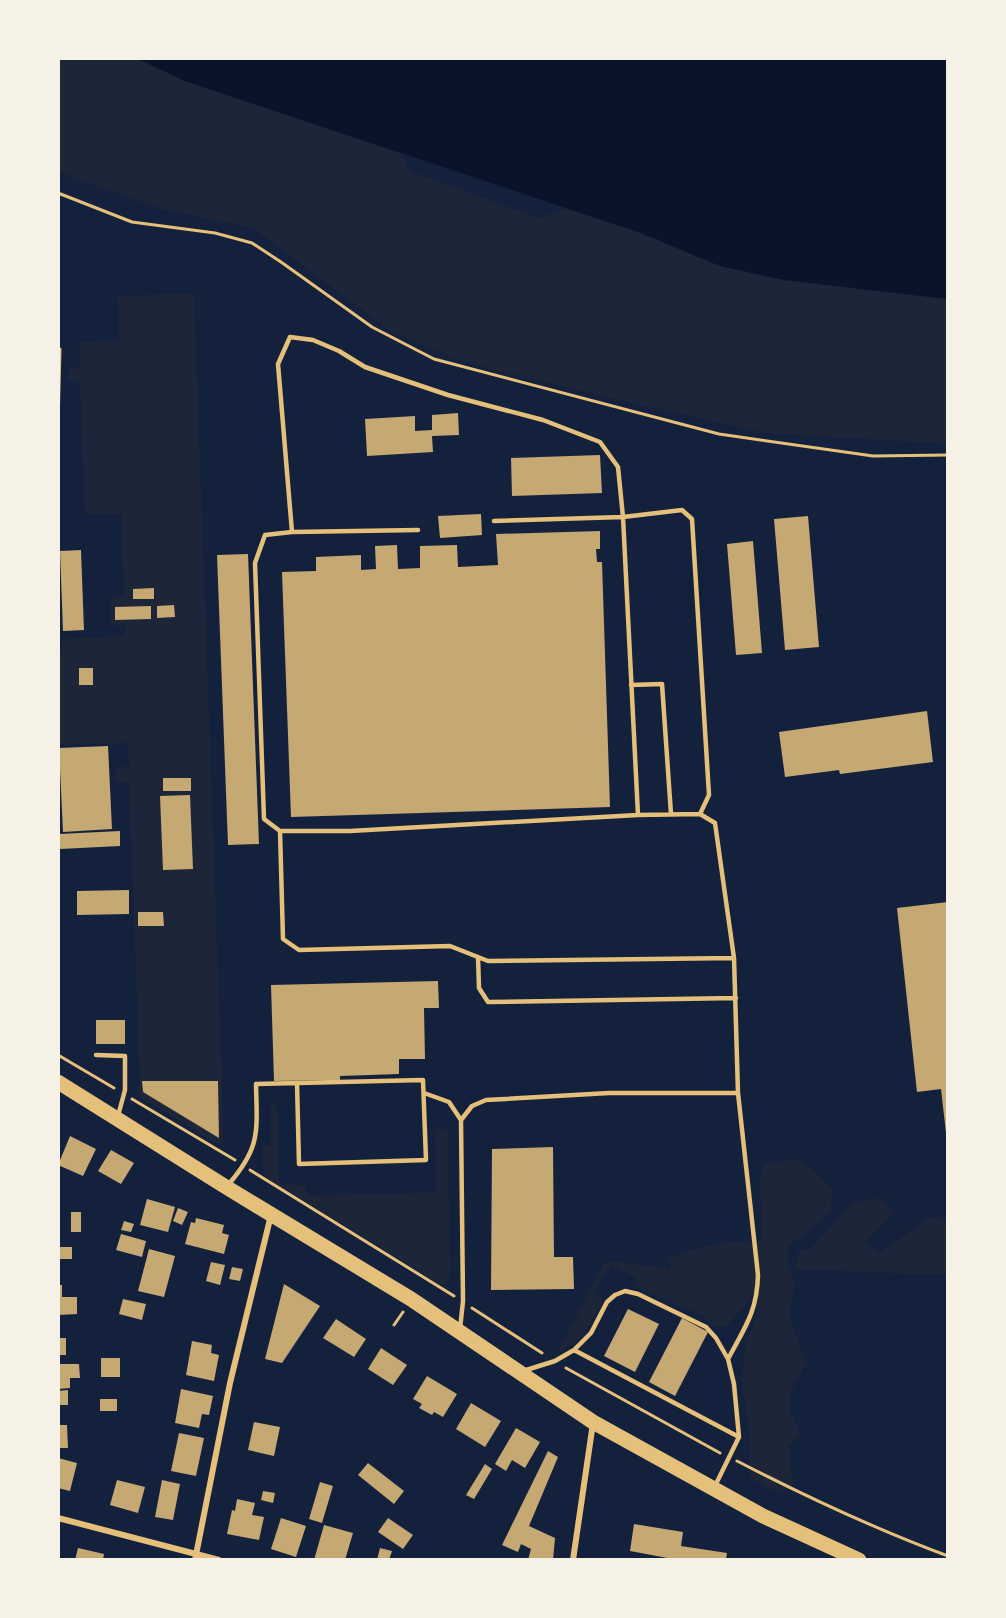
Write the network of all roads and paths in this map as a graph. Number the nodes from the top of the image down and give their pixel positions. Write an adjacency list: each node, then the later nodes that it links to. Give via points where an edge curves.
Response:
1 (58, 193): 4 (path, via 132,222 215,233 252,243 372,327 434,359 719,434 873,456)
2 (60, 349): 3 (path)
3 (58, 424)
4 (948, 455)
5 (622, 517): 6 (lane); 8 (lane, via 618,467 600,442 543,420 365,367 313,340 290,338 278,364); 9 (lane); 11 (lane, via 682,510 692,519 709,795)
6 (494, 521)
7 (418, 530): 8 (lane)
8 (292, 532): 13 (lane, via 265,535 255,563 264,819)
9 (631, 686): 10 (lane, via 662,684); 12 (lane)
10 (671, 814): 11 (lane); 12 (lane)
11 (700, 814): 15 (lane, via 715,823)
12 (638, 815): 13 (lane, via 350,831)
13 (279, 831): 14 (lane, via 283,939 299,950 450,946)
14 (478, 957): 15 (lane, via 488,961); 16 (lane, via 479,988 488,1002)
15 (734, 958): 16 (lane)
16 (735, 998): 22 (lane)
17 (58, 1055): 23 (path)
18 (96, 1055): 23 (lane, via 125,1056)
19 (58, 1082): 24 (main road)
20 (297, 1083): 21 (lane, via 423,1080); 21 (lane, via 300,1164 426,1161); 26 (lane, via 256,1084 257,1127 253,1149)
21 (424, 1093): 25 (lane, via 449,1102)
22 (738, 1093): 25 (lane, via 609,1093 486,1100 472,1106); 32 (lane, via 758,1293 753,1312)
23 (124, 1094): 24 (lane); 26 (path)
24 (118, 1119): 27 (main road)
25 (462, 1120): 29 (lane)
26 (244, 1166): 27 (lane); 29 (path)
27 (226, 1187): 28 (main road)
28 (271, 1214): 30 (main road); 40 (street, via 230,1383)
29 (462, 1301): 30 (lane); 33 (path)
30 (459, 1332): 34 (main road)
31 (574, 1350): 32 (lane, via 591,1333 607,1302 625,1291 706,1327); 33 (lane); 36 (lane)
32 (728, 1359): 36 (lane)
33 (555, 1361): 34 (lane); 37 (path)
34 (517, 1372): 35 (main road)
35 (593, 1422): 38 (main road); 43 (street)
36 (739, 1437): 37 (lane)
37 (730, 1458): 38 (lane); 41 (path, via 894,1536)
38 (713, 1489): 44 (main road)
39 (58, 1518): 40 (street)
40 (195, 1556): 42 (street)
41 (948, 1556)
42 (219, 1560)
43 (573, 1560)
44 (859, 1560)

